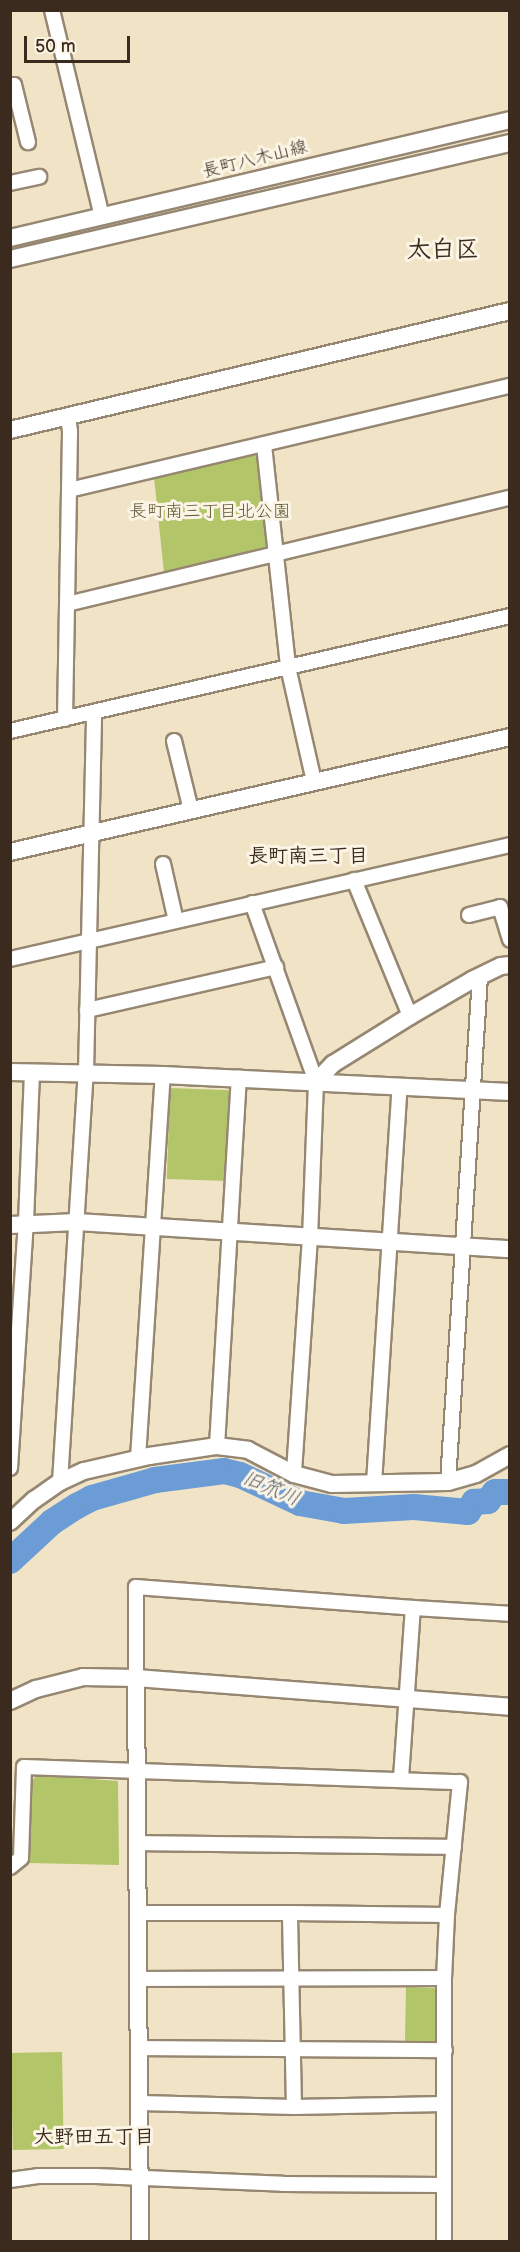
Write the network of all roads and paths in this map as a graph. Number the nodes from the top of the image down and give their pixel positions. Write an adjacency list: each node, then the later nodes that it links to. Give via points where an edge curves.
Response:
1 (52, 10): 8 (street)
2 (10, 86): 4 (street, via 14,85)
3 (510, 120): 8 (street, 長町八木山線)
4 (28, 142)
5 (510, 143): 10 (street)
6 (39, 177): 7 (street)
7 (10, 183)
8 (102, 217): 9 (street, 長町八木山線)
9 (10, 238)
10 (10, 259)
11 (510, 311): 13 (street)
12 (510, 386): 15 (street)
13 (68, 416): 14 (street); 16 (street)
14 (10, 430)
15 (264, 445): 16 (street); 18 (street)
16 (69, 490): 19 (street)
17 (510, 498): 18 (street)
18 (275, 553): 19 (street); 21 (street)
19 (67, 604): 23 (street)
20 (510, 616): 21 (street)
21 (288, 667): 22 (street); 27 (street)
22 (94, 713): 23 (street); 29 (street)
23 (65, 719): 24 (street)
24 (10, 731)
25 (510, 737): 27 (street)
26 (174, 741): 28 (street)
27 (314, 781): 28 (street)
28 (191, 810): 29 (street)
29 (91, 835): 31 (street); 38 (street)
30 (510, 845): 33 (street)
31 (10, 852)
32 (163, 864): 36 (street)
33 (354, 880): 34 (street); 44 (street)
34 (252, 903): 36 (street); 41 (street)
35 (470, 915): 37 (street, via 500,907)
36 (176, 921): 38 (street)
37 (510, 939)
38 (89, 940): 39 (street); 43 (street)
39 (10, 959)
40 (510, 965): 42 (street)
41 (276, 967): 43 (street); 50 (street)
42 (480, 976): 44 (street); 52 (street)
43 (87, 1010): 47 (street)
44 (410, 1016): 50 (street, via 333,1064)
45 (10, 1072): 46 (street)
46 (32, 1072): 47 (street); 55 (street)
47 (86, 1072): 48 (street); 54 (street)
48 (163, 1075): 49 (street); 56 (street)
49 (239, 1078): 50 (street); 57 (street)
50 (316, 1082): 51 (street); 58 (street)
51 (400, 1086): 52 (street); 59 (street)
52 (473, 1090): 53 (street); 60 (street)
53 (510, 1092)
54 (77, 1222): 55 (street); 56 (street); 67 (street)
55 (18, 1224): 65 (street)
56 (153, 1227): 57 (street); 64 (street)
57 (231, 1231): 58 (street); 62 (street)
58 (310, 1237): 59 (street); 66 (street)
59 (389, 1241): 60 (street); 69 (street)
60 (464, 1246): 61 (street); 68 (street)
61 (510, 1249)
62 (217, 1446): 64 (street); 66 (street, via 248,1450)
63 (510, 1455): 68 (street, via 476,1474)
64 (138, 1458): 67 (street, via 84,1471)
65 (10, 1468)
66 (294, 1474): 69 (street, via 332,1484)
67 (60, 1482): 70 (street)
68 (448, 1482): 69 (street)
69 (374, 1483)
70 (10, 1522)
71 (413, 1608): 72 (street); 73 (street, via 136,1587); 74 (street)
72 (510, 1614)
73 (136, 1678): 74 (street); 75 (street, via 71,1679); 77 (street)
74 (407, 1700): 76 (street); 78 (street)
75 (10, 1701)
76 (510, 1707)
77 (138, 1773): 78 (street); 79 (street); 81 (street, via 24,1767 21,1858)
78 (401, 1778): 80 (street, via 459,1782)
79 (138, 1843): 80 (street); 82 (street)
80 (454, 1847): 84 (street)
81 (10, 1867)
82 (139, 1913): 83 (street); 87 (street)
83 (290, 1913): 84 (street); 85 (street)
84 (447, 1915): 86 (street)
85 (290, 1978): 86 (street); 87 (street); 89 (street)
86 (444, 1978): 90 (street)
87 (139, 1979): 88 (street)
88 (139, 2048): 89 (street); 91 (street)
89 (292, 2050): 90 (street); 93 (street)
90 (445, 2050): 92 (street)
91 (141, 2103): 93 (street); 94 (street)
92 (444, 2104): 93 (street); 96 (street)
93 (294, 2107)
94 (140, 2179): 95 (street, via 39,2176); 96 (street); 97 (street)
95 (10, 2180)
96 (443, 2185): 98 (street)
97 (140, 2241)
98 (444, 2241)

